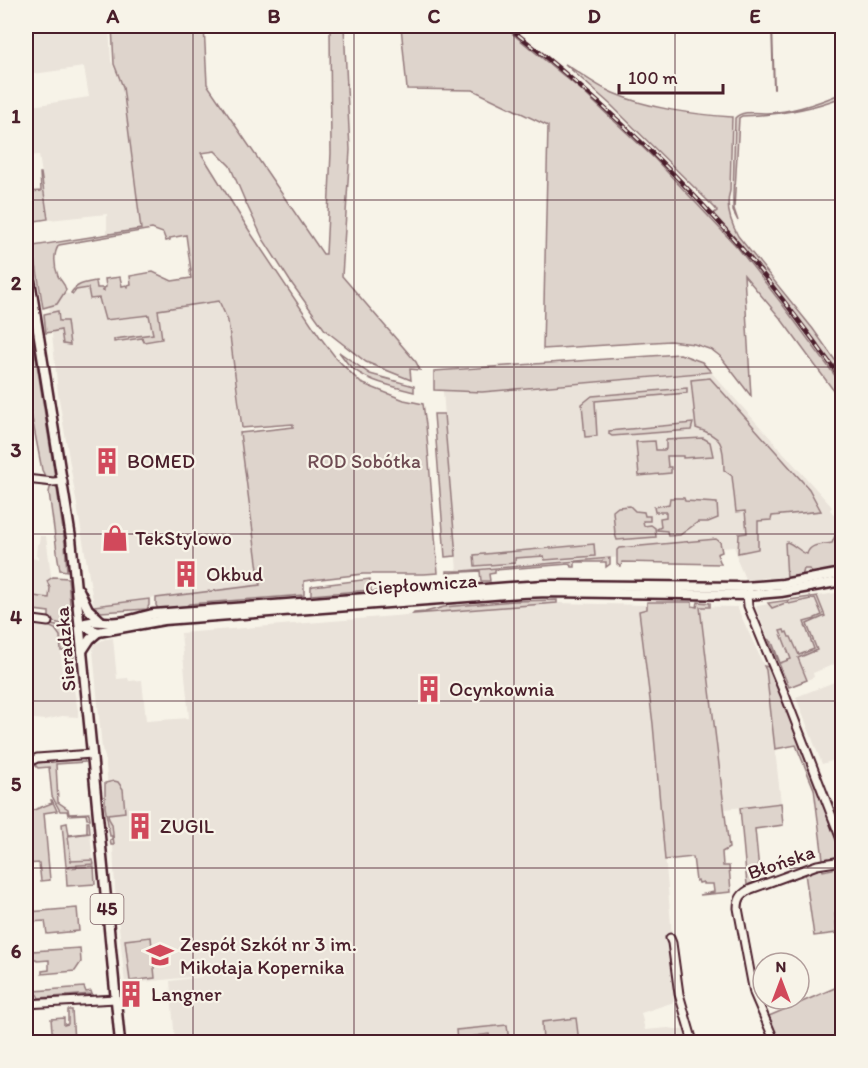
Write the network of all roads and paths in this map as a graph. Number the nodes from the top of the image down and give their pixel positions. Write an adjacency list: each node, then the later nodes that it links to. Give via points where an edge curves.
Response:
1 (26, 255): 3 (main road, Sieradzka / 45)
2 (26, 479): 3 (street)
3 (63, 482): 6 (main road, Sieradzka / 45)
4 (843, 573): 7 (main road, Ciepłownicza)
5 (843, 581): 7 (main road, Ciepłownicza, via 781,592)
6 (76, 582): 9 (main road, via 88,609); 11 (main road, Sieradzka / 45)
7 (749, 591): 9 (main road, Ciepłownicza, via 523,586); 12 (main road, Ciepłownicza, via 534,592 164,620); 16 (street, via 749,609)
8 (26, 619): 10 (street)
9 (101, 621): 11 (main road, Ciepłownicza)
10 (48, 622)
11 (80, 625): 12 (main road); 13 (main road, Sieradzka / 45)
12 (98, 632): 13 (main road)
13 (82, 652): 14 (main road, Sieradzka / 45)
14 (92, 754): 15 (street, via 37,758); 19 (main road, Sieradzka / 45)
15 (26, 764)
16 (843, 842)
17 (843, 861): 25 (street, Błońska, via 817,865 752,889 739,900 753,988)
18 (670, 938): 24 (street, via 679,994)
19 (116, 999): 20 (street); 23 (main road, Sieradzka / 45)
20 (26, 1004)
21 (26, 1037): 22 (street)
22 (26, 1042)
23 (120, 1042)
24 (693, 1042)
25 (773, 1042)

